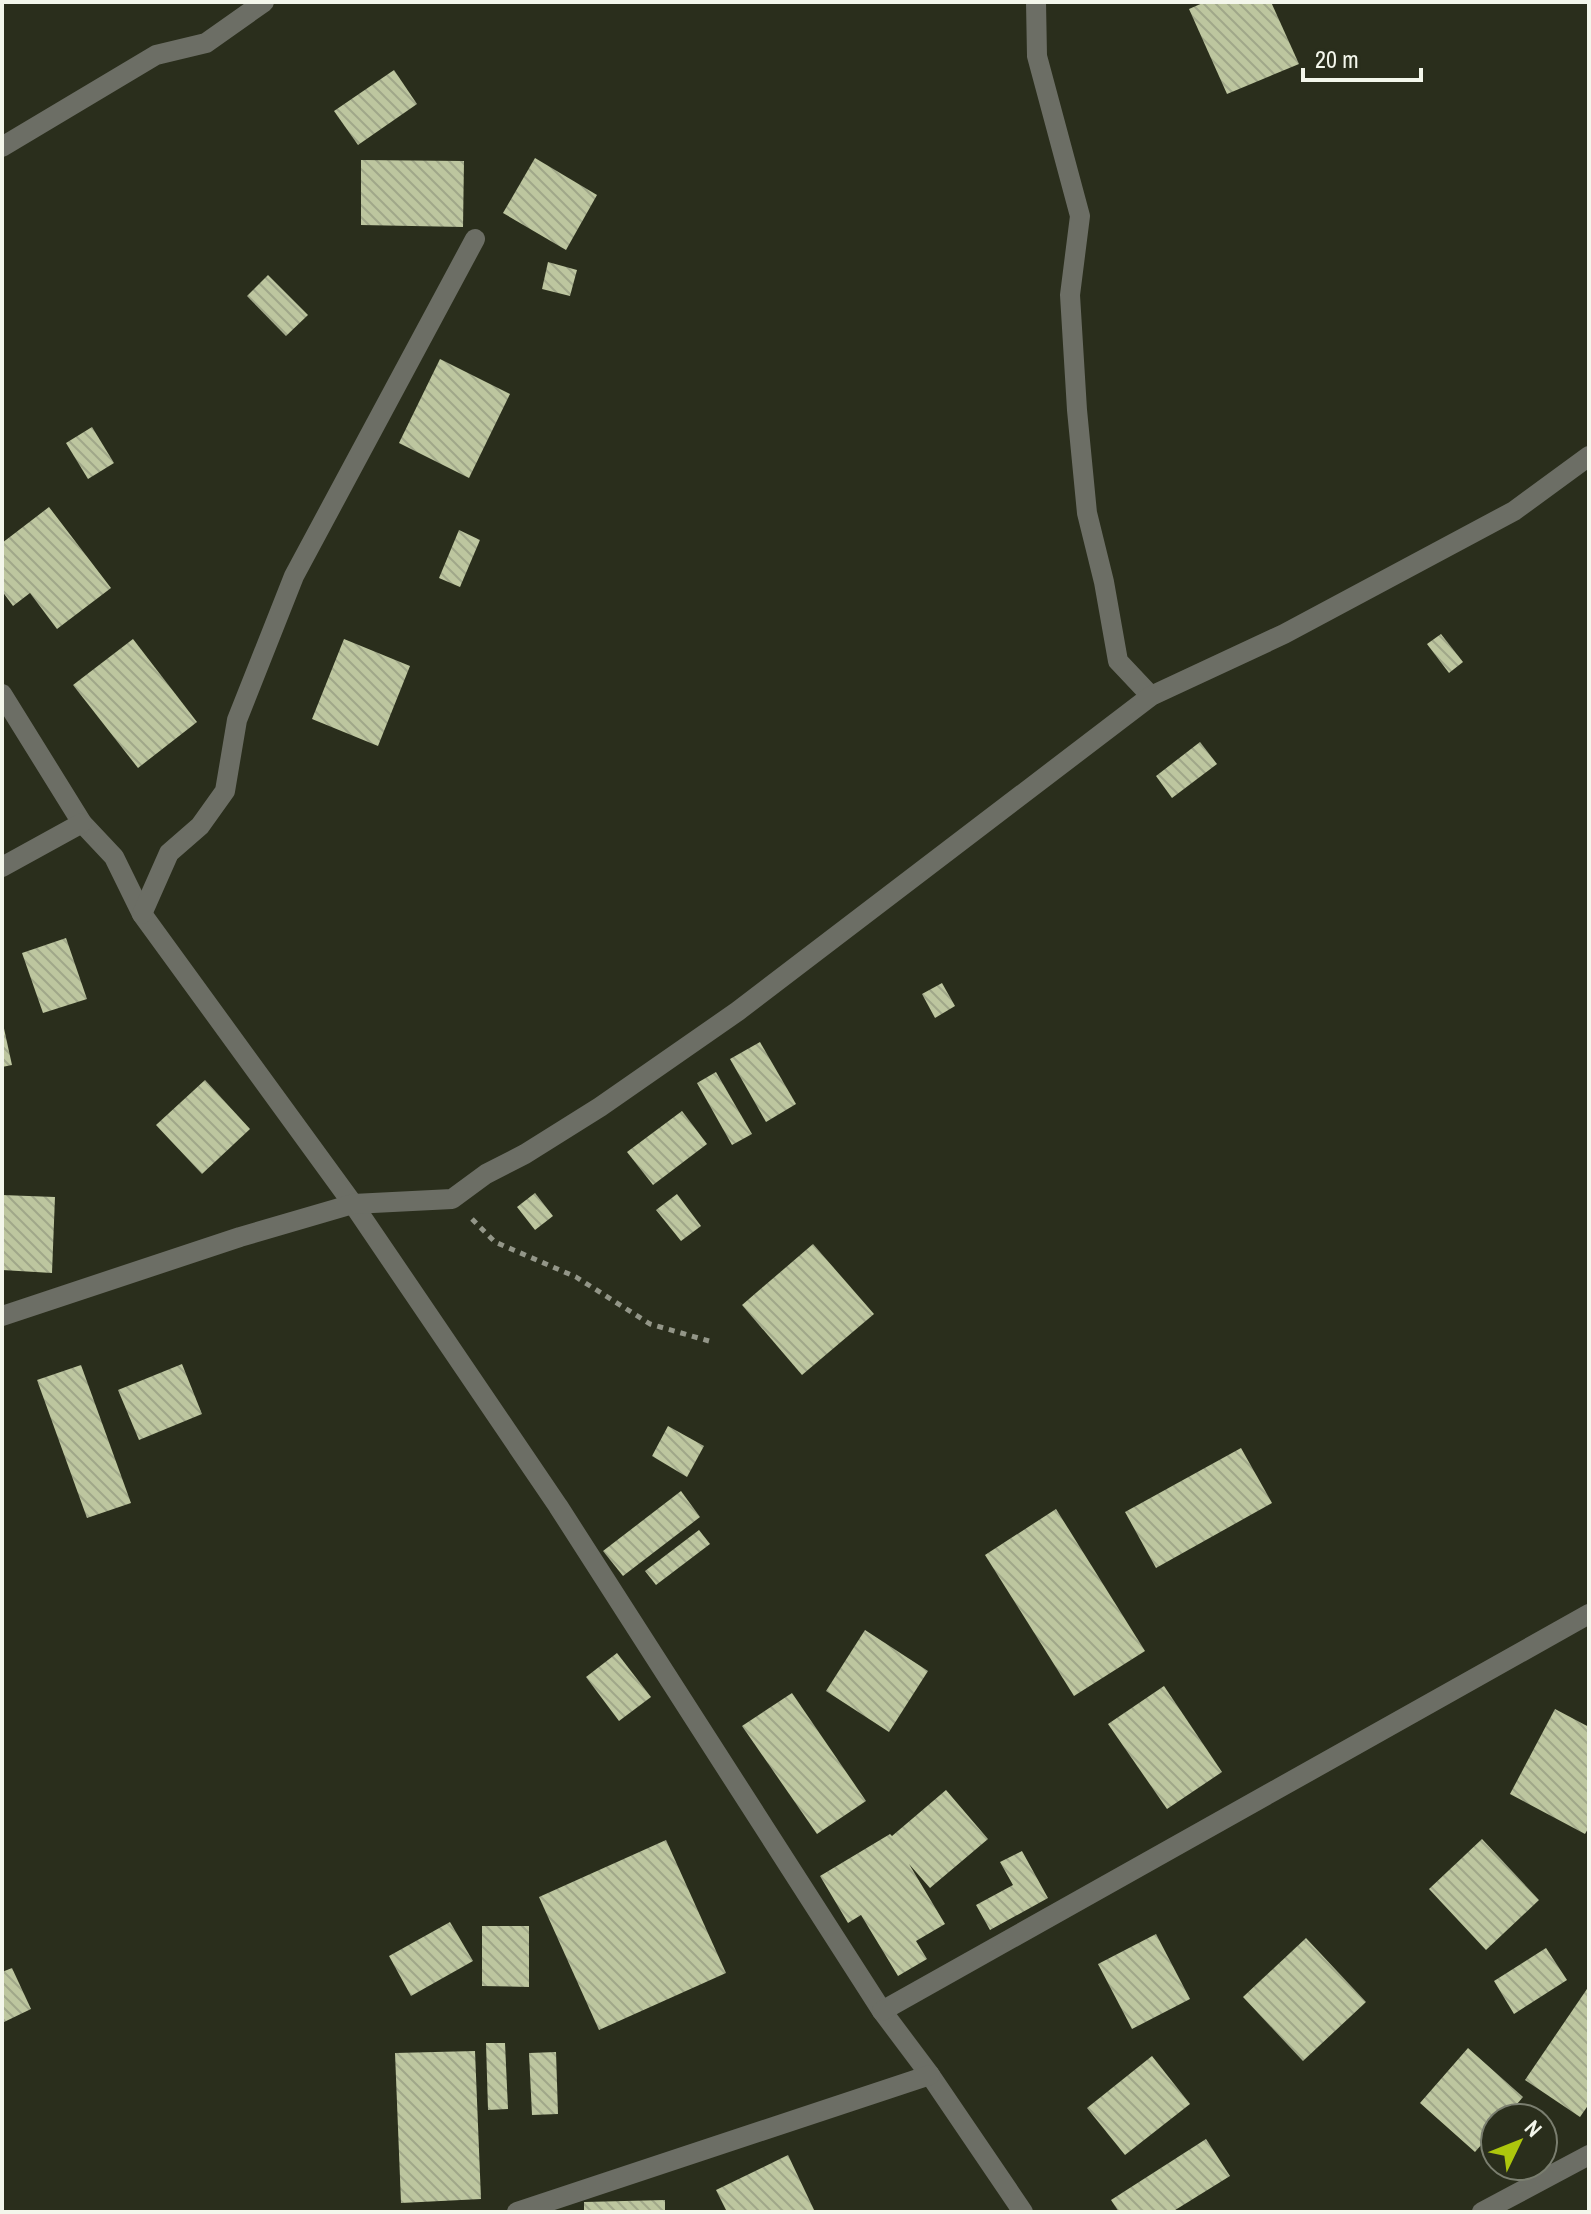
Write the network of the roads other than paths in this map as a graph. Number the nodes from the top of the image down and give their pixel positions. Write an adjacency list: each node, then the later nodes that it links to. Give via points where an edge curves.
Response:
1 (264, 2): 3 (street, via 206,43 156,55)
2 (1036, 2): 7 (street, via 1037,56 1080,216 1070,295 1087,513 1118,661)
3 (2, 147)
4 (475, 239): 10 (street, via 294,576 237,720 225,791 200,826 169,853)
5 (1589, 456): 7 (street, via 1514,511 1284,634)
6 (2, 694): 8 (street)
7 (1151, 696): 11 (street, via 738,1011 600,1107 452,1199)
8 (82, 823): 9 (street); 10 (street, via 114,857)
9 (2, 867)
10 (142, 914): 11 (street)
11 (353, 1204): 12 (street); 14 (street, via 558,1506)
12 (2, 1316)
13 (1589, 1614): 14 (street)
14 (882, 2011): 15 (street)
15 (930, 2075): 17 (street); 18 (street)
16 (1589, 2155): 19 (street)
17 (517, 2212)
18 (1023, 2212)
19 (1482, 2212)

